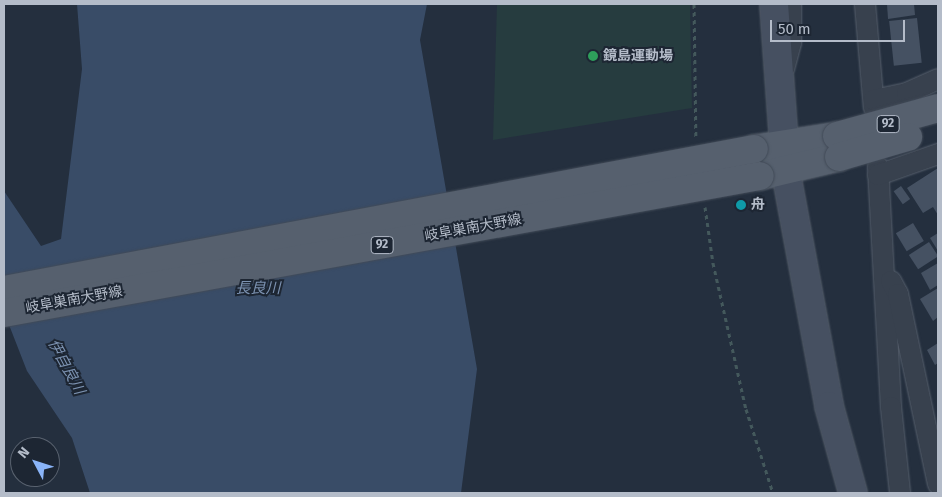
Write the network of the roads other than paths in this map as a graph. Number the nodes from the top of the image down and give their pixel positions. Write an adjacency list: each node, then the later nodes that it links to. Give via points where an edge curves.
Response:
1 (774, 4): 5 (street)
2 (791, 4): 5 (street, via 790,42)
3 (865, 4): 4 (street, via 874,104)
4 (938, 79)
5 (780, 88): 8 (street)
6 (938, 108): 9 (main road, 岐阜巣南大野線 / 92, bridge)
7 (938, 128): 9 (main road, 岐阜巣南大野線 / 92, bridge)
8 (784, 145): 9 (main road, 岐阜巣南大野線 / 92); 11 (street); 13 (main road, 岐阜巣南大野線 / 92, bridge)
9 (838, 147): 11 (main road, 岐阜巣南大野線 / 92)
10 (938, 154): 12 (street, via 878,171)
11 (773, 175): 14 (main road, 岐阜巣南大野線 / 92, bridge); 16 (street)
12 (885, 271): 15 (street, via 898,294); 17 (street, via 891,408)
13 (4, 290)
14 (4, 313)
15 (938, 484)
16 (853, 493)
17 (900, 493)

